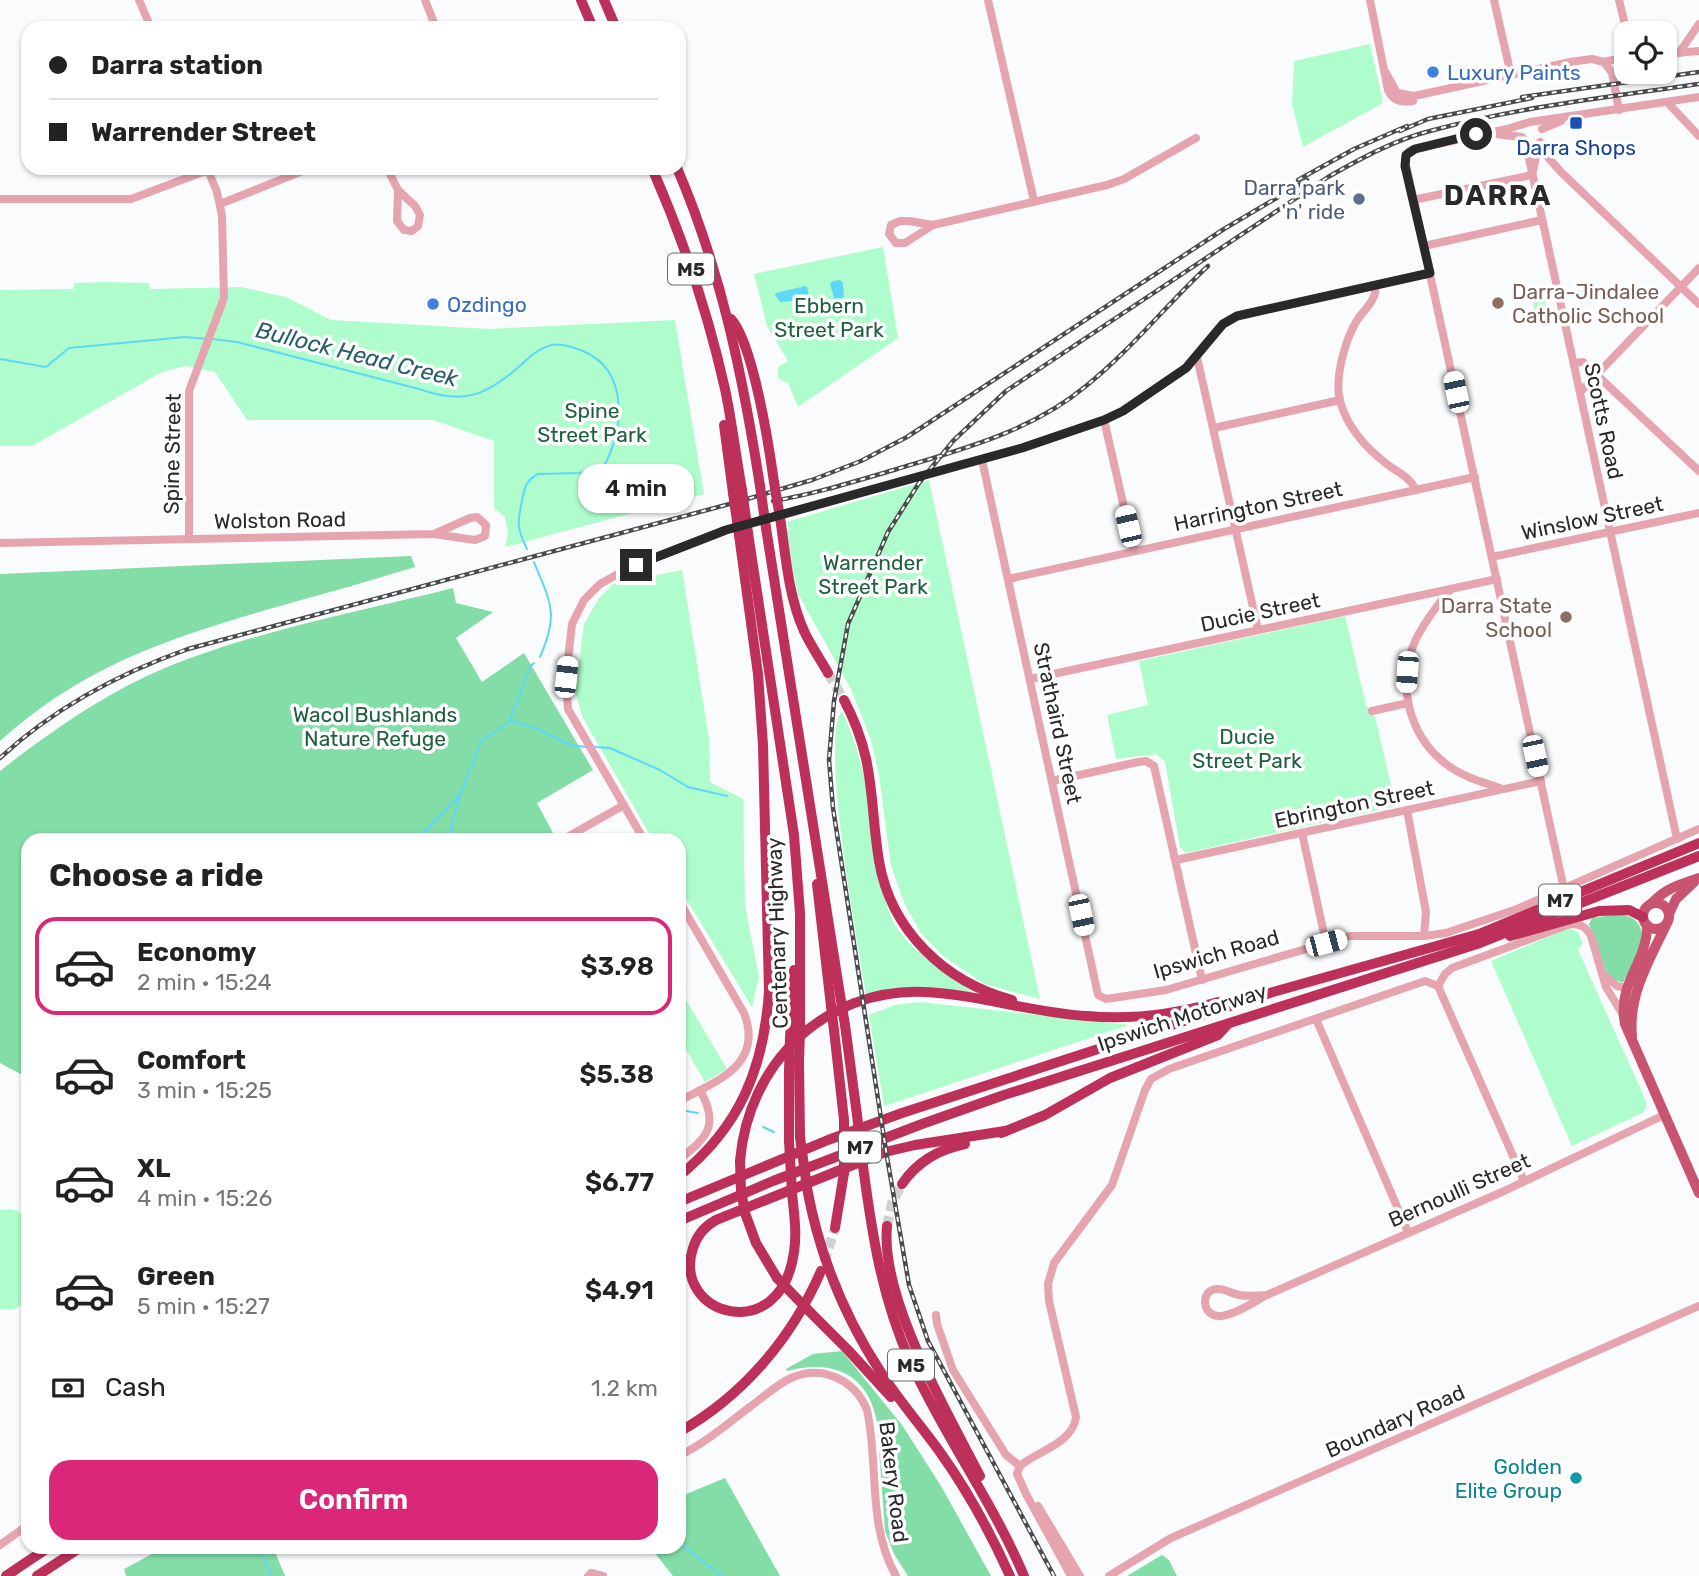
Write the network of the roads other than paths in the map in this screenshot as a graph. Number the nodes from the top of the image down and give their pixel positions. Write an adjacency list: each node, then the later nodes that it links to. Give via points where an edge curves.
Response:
1 (139, 0): 9 (street)
2 (425, 0): 10 (street)
3 (581, 0): 11 (highway)
4 (604, 0): 12 (highway)
5 (988, 0): 42 (street)
6 (1370, 0): 19 (street, via 1390,96 1402,99)
7 (1494, 0): 19 (street)
8 (1619, 0): 13 (street)
9 (147, 21)
10 (433, 21)
11 (590, 21)
12 (613, 21)
13 (1624, 21)
14 (1699, 24): 16 (street)
15 (1699, 51): 16 (street)
16 (1679, 53)
17 (1614, 60): 18 (street)
18 (1604, 62): 19 (street, via 1586,60); 22 (street, via 1612,74)
19 (1511, 75)
20 (1699, 97): 21 (street)
21 (1668, 103): 22 (street); 26 (street)
22 (1619, 110): 24 (street)
23 (1524, 125): 24 (street); 25 (street); 28 (street)
24 (1539, 126): 29 (street)
25 (1486, 133): 28 (street); 41 (street, via 1406,155)
26 (1699, 136)
27 (1196, 138): 42 (street, via 1107,185)
28 (1523, 139): 29 (street); 30 (street, Scotts Road)
29 (1540, 140): 30 (street, Scotts Road); 31 (street)
30 (1531, 159): 31 (street); 38 (street, Scotts Road)
31 (1561, 172): 50 (street)
32 (193, 175): 40 (street, via 131,199)
33 (210, 175): 43 (street, Spine Street)
34 (292, 175): 43 (street)
35 (390, 175): 39 (street)
36 (655, 175): 68 (highway, Centenary Highway / M5, bridge, via 692,272 728,406)
37 (680, 175): 52 (highway, Centenary Highway / M5)
38 (1532, 175): 41 (street); 44 (street, Scotts Road)
39 (398, 190): 39 (street, via 420,215 412,231 404,230 397,221)
40 (0, 200)
41 (1413, 200): 46 (street)
42 (1034, 201): 45 (street)
43 (220, 204): 69 (street, Spine Street, via 224,298 187,406)
44 (1542, 220): 46 (street); 54 (street, Scotts Road)
45 (933, 225): 45 (street, via 905,243 896,243 889,234 891,225 900,221)
46 (1423, 246): 48 (street)
47 (1699, 268): 50 (street)
48 (1430, 273): 49 (street); 62 (street)
49 (1375, 285): 53 (street, via 1237,316 1223,324); 57 (street, via 1375,295 1345,345)
50 (1681, 287): 51 (street); 55 (street)
51 (1699, 304)
52 (726, 314): 79 (highway, bridge, via 737,326 765,425 798,615); 121 (highway, Centenary Highway / M5, bridge, via 741,372 824,886)
53 (1197, 357): 58 (street); 59 (street)
54 (1574, 363): 55 (street, via 1583,362); 56 (street, Scotts Road)
55 (1598, 374): 56 (street); 61 (street)
56 (1580, 392): 66 (street, Scotts Road)
57 (1340, 400): 59 (street); 63 (street, via 1370,451 1407,477)
58 (1104, 420): 60 (street); 71 (street)
59 (1214, 428): 65 (street)
60 (982, 460): 73 (street, Strathaird Street); 89 (street, via 726,530 608,578 584,600 572,624 566,677 568,709)
61 (1699, 471)
62 (1475, 477): 63 (street, Harrington Street); 72 (street)
63 (1416, 490): 65 (street, Harrington Street)
64 (1699, 513): 66 (street, Winslow Street)
65 (1235, 530): 71 (street, Harrington Street); 78 (street)
66 (1610, 532): 72 (street, Winslow Street); 95 (street, Scotts Road)
67 (434, 534): 67 (street, Wolston Road, via 470,518 477,517 486,525 485,536 475,540); 69 (street, Wolston Road)
68 (744, 534): 102 (highway, Centenary Highway / M5, via 792,814); 129 (highway, via 763,745 767,1018 759,1061 740,1105 717,1139)
69 (189, 539): 70 (street, Wolston Road)
70 (0, 542)
71 (1134, 551): 73 (street, Harrington Street)
72 (1492, 557): 74 (street)
73 (1008, 579): 80 (street, Strathaird Street)
74 (1497, 579): 75 (street, Ducie Street); 86 (street)
75 (1451, 589): 76 (street, Ducie Street); 77 (street)
76 (1425, 594): 77 (street); 78 (street, Ducie Street)
77 (1434, 609): 82 (street, via 1409,657)
78 (1258, 630): 80 (street, Ducie Street)
79 (828, 673)
80 (1030, 680): 85 (street, Strathaird Street)
81 (844, 701): 117 (highway, via 869,763 879,863 899,917 916,941 952,974)
82 (1408, 703): 83 (street); 84 (street, via 1420,737 1447,765)
83 (1372, 711)
84 (1475, 780): 87 (street); 88 (street)
85 (1052, 781): 98 (street, via 1138,762 1154,765); 116 (street, Strathaird Street)
86 (1541, 781): 87 (street, Ebrington Street); 100 (street)
87 (1502, 788): 88 (street, Ebrington Street)
88 (1476, 795): 90 (street, Ebrington Street)
89 (624, 805): 92 (street); 93 (street)
90 (1407, 810): 94 (street, Ebrington Street); 107 (street, via 1426,912)
91 (1699, 829): 95 (street, Ipswich Road)
92 (574, 833)
93 (640, 833)
94 (1302, 833): 98 (street, Ebrington Street); 108 (street)
95 (1678, 839): 100 (street, Ipswich Road)
96 (1699, 843): 115 (highway, Ipswich Motorway / M7, via 1479,933)
97 (1699, 856): 109 (highway, Ipswich Motorway / M7)
98 (1176, 860): 111 (street)
99 (1698, 879): 101 (main road, via 1680,883); 104 (main road, via 1676,899)
100 (1564, 889): 107 (street, Ipswich Road, via 1495,918)
101 (1652, 904): 104 (main road, via 1665,906); 105 (main road, via 1645,909)
102 (800, 912): 127 (highway, Centenary Highway / M5, bridge); 127 (highway, bridge, via 795,924 789,1071)
103 (686, 913): 123 (street, via 744,1013 750,1040 737,1066)
104 (1669, 914): 106 (main road)
105 (1645, 921): 106 (main road, via 1654,929); 109 (highway, via 1629,910 1599,911); 114 (main road, via 1645,946)
106 (1666, 925): 112 (main road)
107 (1424, 936): 108 (street, Ipswich Road, via 1368,934)
108 (1326, 943): 111 (street, Ipswich Road)
109 (1477, 944): 120 (highway, Ipswich Motorway / M7)
110 (1604, 975): 113 (street, via 1587,928 1570,924 1452,968); 114 (street); 118 (street)
111 (1202, 980): 116 (street, Ipswich Road, via 1146,994 1106,999)
112 (1639, 981): 114 (street); 122 (main road, via 1631,1016)
113 (1438, 986): 119 (street, via 1425,981); 130 (street)
114 (1626, 988): 118 (main road)
115 (1273, 992): 117 (highway, via 1263,990 1142,1016 1088,1017); 133 (highway, Ipswich Motorway / M7, via 902,1112)
116 (1098, 995)
117 (1030, 1009): 142 (highway, bridge, via 911,992 861,1001 828,1016 794,1041 766,1076 750,1109 740,1161 741,1190 756,1243 777,1278 891,1397)
118 (1623, 1015): 122 (main road)
119 (1316, 1019): 137 (street); 145 (street, via 1151,1079 1112,1185 1050,1273 1049,1301 1076,1417 1072,1432)
120 (1230, 1022): 126 (highway, via 1218,1035 1110,1078 1045,1115); 134 (highway, Ipswich Motorway / M7, via 922,1124)
121 (840, 1027): 136 (highway, bridge, via 844,1173); 149 (highway, Centenary Highway / M5, bridge, via 884,1292 919,1381)
122 (1633, 1046): 125 (main road)
123 (698, 1091): 124 (street); 128 (street, via 707,1120 702,1135)
124 (686, 1097)
125 (1664, 1115): 130 (street, Bernoulli Street); 132 (main road)
126 (1005, 1131): 127 (highway, bridge, via 884,1152 716,1220 698,1235 690,1262 696,1287 708,1301 728,1311 744,1312 769,1304 788,1279 794,1254 792,1193); 131 (highway, via 941,1151 914,1169)
127 (794, 1139): 142 (highway, Centenary Highway / M5, bridge, via 824,1253 843,1304)
128 (686, 1154)
129 (686, 1169)
130 (1524, 1181): 137 (street, Bernoulli Street)
131 (902, 1184)
132 (1699, 1193)
133 (686, 1199)
134 (686, 1218)
135 (887, 1226): 149 (highway, via 894,1284 916,1348 1009,1533)
136 (835, 1228)
137 (1408, 1232): 139 (street, Bernoulli Street)
138 (821, 1271): 143 (highway, via 794,1323 768,1359 722,1402)
139 (1267, 1294): 139 (street, Bernoulli Street, via 1226,1315 1210,1314 1205,1308 1209,1292 1217,1289 1250,1296)
140 (1699, 1306): 161 (street, Boundary Road, via 1171,1538)
141 (936, 1315): 145 (street, via 953,1370 1006,1455)
142 (905, 1406): 157 (highway, Centenary Highway / M5, via 968,1496)
143 (686, 1427)
144 (686, 1452): 156 (street, Bakery Road, via 794,1376 828,1374 842,1379 862,1398 867,1410 878,1528)
145 (1020, 1466): 146 (street, via 1017,1474)
146 (1024, 1489): 159 (street); 160 (street)
147 (21, 1530): 148 (street)
148 (0, 1545)
149 (1010, 1545): 158 (highway, Centenary Highway / M5)
150 (39, 1554): 152 (highway)
151 (70, 1554): 153 (highway)
152 (6, 1576)
153 (37, 1576)
154 (588, 1576): 155 (street)
155 (603, 1576)
156 (896, 1576)
157 (1010, 1576)
158 (1024, 1576)
159 (1071, 1576)
160 (1080, 1576)
161 (1109, 1576)

